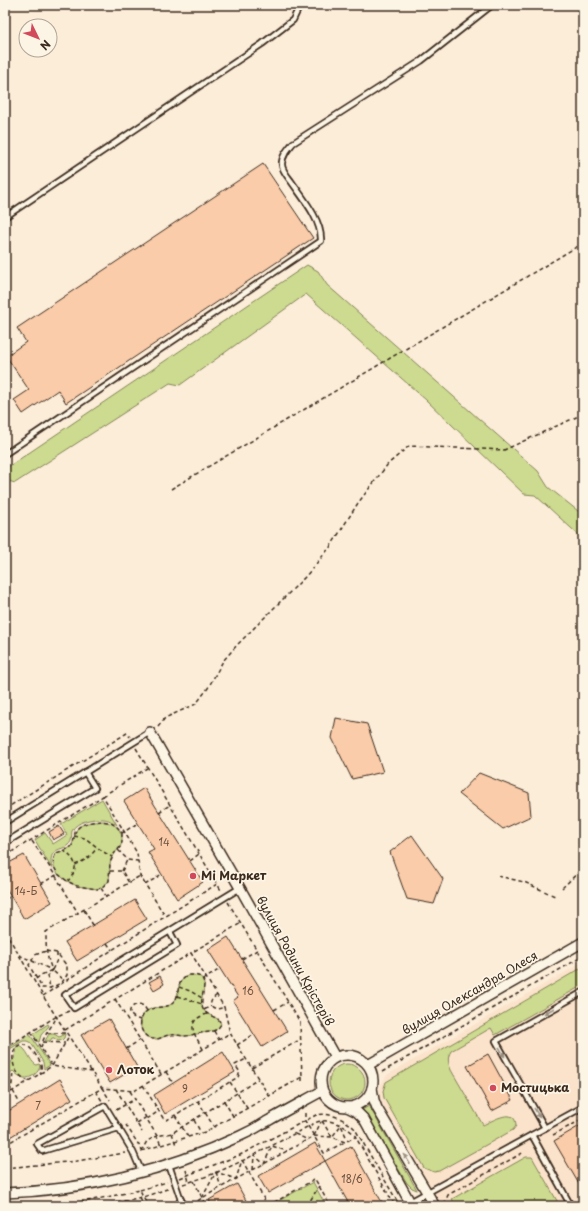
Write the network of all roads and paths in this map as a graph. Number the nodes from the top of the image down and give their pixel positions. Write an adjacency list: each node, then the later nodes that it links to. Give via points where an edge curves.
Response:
1 (300, 5): 3 (lane, via 293,20 262,44)
2 (492, 5): 6 (lane, via 421,61 293,143 283,156 282,165 313,212 322,234 321,241)
3 (5, 217)
4 (583, 243): 7 (path)
5 (583, 414): 8 (path, via 504,450 409,446 388,464 358,503 331,546 306,576 223,661 196,704 165,718)
6 (5, 454)
7 (171, 489)
8 (150, 732): 9 (lane); 46 (street, вулиця Родини Крістерів)
9 (133, 742): 10 (path); 11 (lane); 14 (path, via 127,733)
10 (148, 768): 12 (path); 13 (path)
11 (85, 772): 16 (lane); 21 (lane, via 96,788)
12 (103, 796): 18 (path); 26 (path)
13 (170, 806): 15 (path); 25 (path)
14 (5, 809)
15 (159, 812)
16 (5, 822)
17 (138, 823): 18 (path)
18 (123, 833): 19 (path, via 112,823 103,821 80,826); 23 (path); 29 (path, via 137,853)
19 (74, 836): 22 (path, via 85,838); 24 (path, via 71,846)
20 (32, 841): 37 (path)
21 (5, 843)
22 (98, 847): 27 (path); 31 (path, via 84,861)
23 (118, 849): 27 (path); 28 (path)
24 (63, 850): 31 (path, via 72,857); 35 (path, via 56,853 53,860)
25 (199, 854): 30 (path); 43 (path)
26 (5, 856)
27 (112, 857): 33 (path)
28 (128, 860): 29 (path); 34 (path)
29 (138, 861): 38 (path)
30 (190, 861)
31 (75, 865): 40 (path, via 74,874)
32 (583, 868): 47 (path)
33 (110, 871): 34 (path); 45 (path, via 109,881)
34 (122, 871): 41 (path)
35 (58, 874): 37 (path); 40 (path)
36 (162, 874): 44 (path)
37 (55, 876): 42 (path); 54 (path)
38 (140, 876): 41 (path); 44 (path)
39 (498, 876): 50 (path, via 524,882)
40 (67, 882): 45 (path, via 77,886)
41 (129, 883): 49 (path)
42 (41, 884)
43 (217, 884): 51 (path); 55 (path)
44 (145, 885): 55 (path)
45 (101, 888): 49 (path)
46 (240, 888): 51 (lane); 120 (street, вулиця Родини Крістерів)
47 (562, 888)
48 (11, 896): 52 (path)
49 (106, 896): 53 (path)
50 (554, 896)
51 (225, 897): 56 (path); 59 (lane)
52 (5, 899)
53 (84, 910): 54 (path); 57 (path)
54 (78, 913): 64 (path, via 46,932)
55 (165, 916): 62 (path)
56 (241, 923): 63 (path); 66 (path)
57 (93, 925)
58 (5, 931): 67 (path)
59 (170, 932): 89 (lane, via 177,945); 89 (lane, via 65,996)
60 (583, 942): 122 (street, вулиця Олександра Олеся)
61 (107, 943): 62 (path)
62 (112, 950): 76 (path)
63 (257, 950): 69 (path); 85 (path)
64 (46, 951): 65 (path); 70 (path, via 35,955); 72 (path)
65 (57, 953): 72 (path); 76 (path, via 67,966)
66 (191, 953): 73 (path); 83 (path)
67 (19, 954): 70 (path); 82 (path)
68 (583, 956): 129 (path)
69 (242, 959)
70 (31, 960): 72 (path); 74 (path, via 29,965)
71 (220, 969): 73 (path)
72 (52, 970): 74 (path); 76 (path); 78 (path, via 48,975)
73 (206, 978): 75 (path); 81 (path)
74 (36, 979): 78 (path, via 42,988)
75 (203, 980): 77 (path, via 195,975 189,975 182,978); 84 (path)
76 (64, 981): 78 (path)
77 (178, 987): 80 (path); 84 (path)
78 (50, 990): 82 (path)
79 (583, 992): 176 (lane, one-way to 176, via 496,1041)
80 (177, 995): 86 (path); 92 (path, via 173,1003)
81 (217, 995): 87 (path, via 212,999); 88 (path)
82 (43, 996): 95 (path)
83 (115, 999): 96 (path); 98 (path)
84 (203, 999): 86 (path)
85 (288, 1002): 91 (path); 109 (path, via 300,1022)
86 (202, 1004): 90 (path)
87 (211, 1006): 88 (path, via 214,1009); 90 (path)
88 (224, 1007): 104 (path)
89 (74, 1008): 95 (path)
90 (204, 1010): 93 (path)
91 (274, 1010)
92 (147, 1011): 94 (path, via 144,1006 134,1005); 97 (path)
93 (207, 1014): 100 (path, via 220,1020 219,1028); 105 (path, via 195,1020 192,1025)
94 (131, 1015): 96 (path); 97 (path)
95 (57, 1016): 98 (path); 99 (path); 101 (path)
96 (126, 1017): 108 (path)
97 (141, 1020): 103 (path, via 140,1027)
98 (65, 1030): 102 (path)
99 (31, 1032): 116 (path); 117 (path)
100 (214, 1032): 105 (path); 111 (path)
101 (46, 1033): 102 (path); 112 (path)
102 (67, 1033): 107 (path)
103 (143, 1033): 105 (path, via 147,1038 154,1040 168,1035); 108 (path)
104 (230, 1033): 111 (path); 114 (path)
105 (194, 1034): 119 (path)
106 (254, 1035): 114 (path)
107 (69, 1036): 113 (path); 127 (path)
108 (138, 1036): 110 (path)
109 (301, 1039): 125 (path); 132 (path)
110 (140, 1040): 118 (path); 131 (path)
111 (219, 1040): 119 (path)
112 (42, 1042): 113 (path); 117 (path)
113 (65, 1043): 123 (path)
114 (237, 1045): 121 (path)
115 (14, 1047): 130 (path, via 24,1044 31,1049 41,1064)
116 (5, 1048)
117 (41, 1048): 123 (path)
118 (126, 1049)
119 (203, 1049): 128 (path)
120 (335, 1057): 122 (street, via 350,1054 361,1058); 145 (street, via 326,1064 322,1072)
121 (246, 1059): 125 (path); 135 (path, via 235,1065 240,1072 238,1077)
122 (368, 1065): 139 (street, via 373,1077)
123 (52, 1066): 127 (path); 130 (path)
124 (9, 1067): 126 (path)
125 (252, 1068): 133 (path)
126 (13, 1072): 134 (path, via 21,1079); 146 (path)
127 (92, 1072): 140 (path)
128 (166, 1072): 131 (path); 136 (path)
129 (382, 1072)
130 (40, 1074): 134 (path)
131 (161, 1074): 138 (path)
132 (302, 1077): 137 (path); 149 (path)
133 (258, 1078): 147 (path); 149 (path)
134 (29, 1081): 143 (path)
135 (230, 1082): 147 (path); 151 (path)
136 (172, 1083)
137 (302, 1084)
138 (143, 1085): 142 (path, via 134,1091); 160 (path)
139 (372, 1087): 156 (street, via 365,1100); 219 (street, one-way to 139, via 377,1108)
140 (102, 1088): 141 (path); 144 (path)
141 (116, 1089): 142 (path); 154 (path)
142 (130, 1090): 150 (path)
143 (13, 1091): 146 (path); 153 (path)
144 (96, 1091): 155 (path); 191 (path)
145 (322, 1091): 156 (street, via 333,1103); 202 (street, via 241,1136)
146 (10, 1093): 148 (path)
147 (237, 1093): 152 (path); 158 (path)
148 (5, 1096)
149 (269, 1096): 158 (path)
150 (135, 1099): 154 (path); 165 (path)
151 (198, 1101): 161 (path); 163 (path)
152 (224, 1101): 161 (path); 164 (path)
153 (20, 1102)
154 (125, 1105): 159 (path); 170 (path)
155 (105, 1106): 175 (lane); 175 (lane, via 37,1144 42,1151)
156 (347, 1107): 224 (street, via 364,1119)
157 (583, 1107): 176 (lane)
158 (247, 1108): 164 (path)
159 (116, 1110)
160 (159, 1111): 163 (path, via 163,1118 168,1120); 165 (path)
161 (205, 1113): 167 (path); 173 (path)
162 (305, 1113): 168 (path)
163 (175, 1115): 172 (path)
164 (233, 1116): 173 (path)
165 (146, 1118): 170 (path); 182 (path)
166 (583, 1118): 181 (path)
167 (194, 1120): 172 (path); 179 (path)
168 (305, 1121): 174 (path); 209 (path, via 240,1155); 239 (path, via 316,1115 325,1114 350,1124)
169 (322, 1121): 171 (path); 174 (path); 183 (path); 186 (path)
170 (137, 1123): 177 (path)
171 (341, 1125): 186 (path); 187 (path, via 348,1128); 190 (path)
172 (182, 1127): 178 (path); 185 (path)
173 (214, 1127): 179 (path)
174 (308, 1127): 180 (path); 183 (path)
175 (119, 1128): 197 (lane)
176 (545, 1128): 184 (lane)
177 (142, 1132)
178 (172, 1133): 182 (path); 189 (path)
179 (201, 1133): 185 (path)
180 (295, 1134): 188 (path); 194 (path)
181 (553, 1135)
182 (157, 1136): 192 (path); 195 (path, via 147,1141)
183 (314, 1136): 186 (path); 188 (path); 190 (path, via 324,1153)
184 (532, 1136): 219 (lane); 242 (lane)
185 (188, 1137): 189 (path)
186 (332, 1137): 190 (path)
187 (355, 1137): 190 (path); 238 (path)
188 (308, 1140): 196 (path)
189 (174, 1141): 192 (path); 193 (path)
190 (346, 1141)
191 (5, 1145)
192 (161, 1145): 195 (path)
193 (176, 1145)
194 (272, 1146): 196 (path); 199 (path); 201 (path)
195 (142, 1150): 197 (path)
196 (287, 1151): 201 (path)
197 (133, 1152): 203 (path); 208 (lane)
198 (524, 1152): 241 (path, via 448,1194)
199 (254, 1155): 200 (path); 201 (path); 205 (path)
200 (242, 1160): 206 (path); 207 (path); 210 (path)
201 (264, 1164): 205 (path)
202 (169, 1165): 208 (street); 211 (lane)
203 (5, 1168)
204 (186, 1170): 209 (path)
205 (253, 1170): 207 (path)
206 (216, 1172): 210 (path); 212 (path); 216 (path); 222 (path)
207 (249, 1172): 210 (path); 234 (path)
208 (142, 1173): 218 (street, via 59,1189)
209 (186, 1176): 211 (path); 213 (path)
210 (236, 1179): 216 (path)
211 (175, 1180): 214 (lane); 217 (path)
212 (194, 1181): 213 (path); 222 (path)
213 (189, 1182): 214 (path)
214 (177, 1186): 220 (path); 223 (lane)
215 (319, 1186): 234 (path, via 315,1179); 235 (path); 237 (path)
216 (221, 1187): 222 (path)
217 (140, 1190): 220 (path); 225 (path, via 88,1201)
218 (5, 1193)
219 (427, 1193): 224 (lane); 240 (street)
220 (143, 1196): 221 (path); 229 (path)
221 (140, 1197): 227 (path); 228 (path)
222 (202, 1198): 232 (path); 233 (path)
223 (181, 1200): 230 (lane); 231 (lane)
224 (411, 1204)
225 (45, 1206)
226 (96, 1206): 227 (path)
227 (102, 1206)
228 (144, 1206)
229 (148, 1206)
230 (176, 1206)
231 (185, 1206)
232 (191, 1206)
233 (206, 1206)
234 (268, 1206)
235 (308, 1206): 236 (path)
236 (316, 1206)
237 (330, 1206)
238 (395, 1206)
239 (400, 1206)
240 (434, 1206)
241 (443, 1206)
242 (571, 1206)

